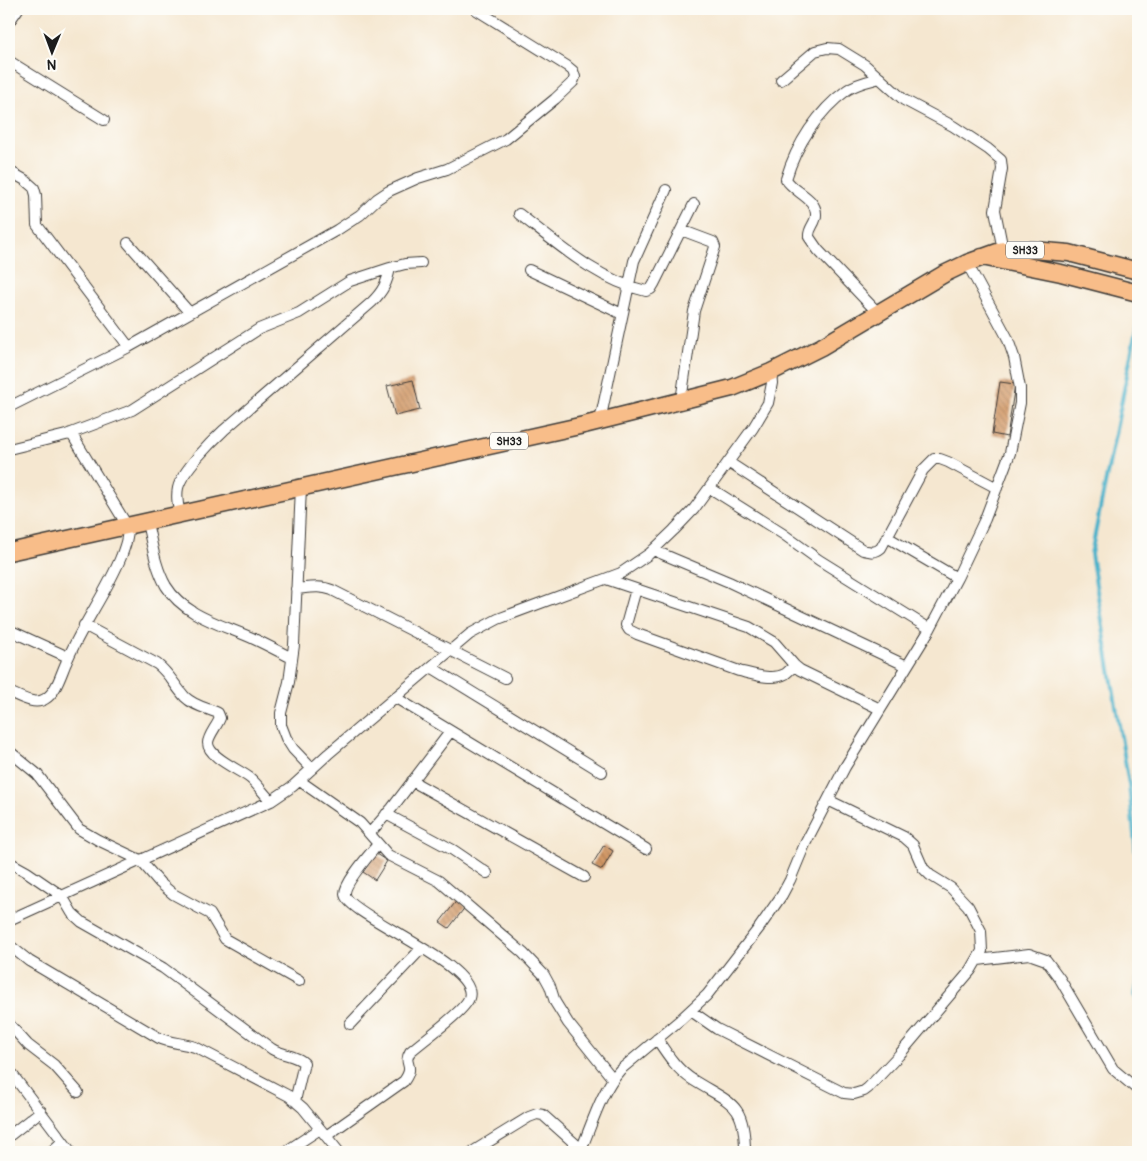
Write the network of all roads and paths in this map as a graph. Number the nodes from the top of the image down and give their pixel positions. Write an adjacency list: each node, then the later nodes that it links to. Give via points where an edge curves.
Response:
1 (18, 9): 3 (street)
2 (475, 9): 22 (street, via 567,66 573,71 573,82 501,143 390,191 337,230)
3 (9, 22)
4 (9, 61): 7 (street)
5 (880, 78): 6 (street, via 840,49 827,48 815,50); 14 (street, via 904,100 953,126 1001,160 995,210); 24 (street, via 848,89 821,114 805,136 786,179 815,207 816,215 808,237)
6 (781, 80)
7 (104, 120)
8 (9, 171): 25 (street, via 34,188 37,225)
9 (666, 190): 20 (street, via 634,261)
10 (694, 204): 12 (street)
11 (520, 214): 20 (street, via 578,259)
12 (681, 230): 20 (street, via 651,289); 27 (street, via 709,239 715,248 694,311)
13 (128, 243): 22 (street)
14 (1003, 250): 15 (main road, SH33); 19 (main road, SH33, via 1069,254)
15 (974, 260): 21 (main road, SH33, via 1061,273); 24 (main road, SH33, via 944,274); 35 (street, via 1019,373 1020,403 1015,433)
16 (421, 263): 17 (street)
17 (390, 268): 30 (street, via 350,281 299,313 259,329 141,405); 36 (street, via 382,292 372,302 204,451 178,486)
18 (529, 270): 23 (street)
19 (1138, 271)
20 (628, 287): 23 (street)
21 (1138, 293)
22 (189, 312): 25 (street)
23 (622, 314): 29 (street)
24 (879, 314): 26 (main road, SH33)
25 (130, 347): 28 (street)
26 (772, 372): 27 (main road, SH33, via 732,388); 32 (street, via 768,403)
27 (681, 401): 29 (main road, SH33)
28 (9, 407)
29 (600, 421): 33 (main road, SH33)
30 (71, 433): 31 (street); 38 (street)
31 (9, 449)
32 (728, 462): 34 (street); 39 (street, via 863,550 877,552)
33 (301, 487): 36 (main road, SH33); 44 (street)
34 (710, 488): 40 (street, via 686,518); 47 (street)
35 (997, 488): 39 (street, via 948,462 934,459 923,470); 42 (street)
36 (180, 516): 37 (main road, SH33)
37 (147, 523): 38 (main road, SH33); 51 (street, via 160,574 176,598 200,616)
38 (128, 527): 41 (main road, SH33); 46 (street, via 128,540 117,568)
39 (887, 537): 42 (street)
40 (653, 550): 43 (street, via 634,565); 53 (street)
41 (9, 552)
42 (958, 578): 47 (street)
43 (606, 579): 45 (street); 49 (street, via 498,619 470,634)
44 (296, 589): 49 (street, via 326,588); 51 (street)
45 (636, 589): 52 (street, via 749,627 774,642); 52 (street, via 626,626 637,634 752,674 784,675)
46 (84, 625): 50 (street); 66 (street, via 157,664 168,672 187,698 218,713 220,718 208,744 210,749 222,761 250,778)
47 (930, 629): 53 (street)
48 (9, 630): 50 (street)
49 (451, 650): 54 (street); 55 (street)
50 (68, 657): 56 (street, via 47,698 32,701)
51 (292, 658): 61 (street, via 281,725 293,749)
52 (794, 666): 58 (street)
53 (907, 666): 58 (street)
54 (431, 667): 57 (street); 62 (street)
55 (505, 678)
56 (9, 692)
57 (396, 698): 59 (street); 61 (street)
58 (880, 709): 65 (street)
59 (450, 732): 64 (street); 70 (street)
60 (9, 751): 71 (street, via 37,774 79,829)
61 (312, 769): 63 (street)
62 (602, 772)
63 (300, 780): 66 (street); 68 (street, via 351,815)
64 (412, 781): 67 (street); 74 (street)
65 (828, 800): 79 (street, via 904,837 913,845 923,868 951,888 968,906 981,931 982,951); 81 (street, via 782,895 707,995)
66 (271, 801): 71 (street)
67 (386, 814): 68 (street); 73 (street, via 452,850)
68 (370, 834): 69 (street)
69 (378, 844): 78 (street, via 356,873 345,896 353,905); 86 (street, via 388,855 439,881 528,958 544,975 568,1023)
70 (646, 849)
71 (140, 860): 75 (street); 80 (street, via 173,894 210,914 225,939)
72 (9, 862): 75 (street)
73 (486, 873)
74 (584, 877)
75 (62, 896): 76 (street); 89 (street, via 82,922 168,971 272,1049 299,1058 304,1063)
76 (9, 920)
77 (9, 945): 89 (street, via 159,1038 195,1048 278,1089)
78 (422, 948): 83 (street); 91 (street, via 467,982 470,997 461,1010 410,1052 407,1057 410,1074 404,1081)
79 (978, 960): 81 (street, via 899,1055 868,1088 854,1094 844,1093 717,1029); 87 (street, via 1029,954 1046,960 1113,1069)
80 (300, 981)
81 (691, 1011): 84 (street)
82 (9, 1024): 88 (street)
83 (350, 1024)
84 (656, 1039): 86 (street); 100 (street, via 683,1072 739,1112 745,1132)
85 (9, 1070): 90 (street)
86 (613, 1078): 94 (street)
87 (1138, 1090)
88 (78, 1092)
89 (295, 1101): 91 (street)
90 (41, 1111): 92 (street); 93 (street)
91 (323, 1132): 97 (street); 98 (street)
92 (9, 1136)
93 (62, 1142): 95 (street); 96 (street)
94 (580, 1150): 99 (street, via 537,1114)
95 (51, 1152)
96 (70, 1152)
97 (285, 1152)
98 (339, 1152)
99 (472, 1152)
100 (745, 1152)

